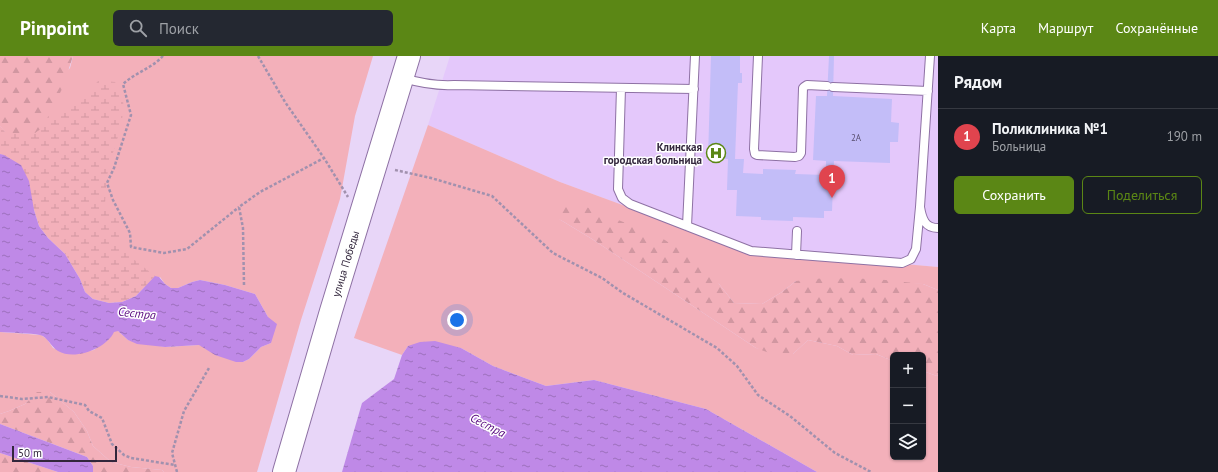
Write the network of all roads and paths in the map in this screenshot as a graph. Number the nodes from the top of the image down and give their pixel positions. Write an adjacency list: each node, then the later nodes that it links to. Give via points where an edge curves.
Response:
1 (163, 56): 14 (path, via 123,84 131,115 107,183 130,233 131,247 164,253 187,249)
2 (258, 56): 11 (path, via 285,102)
3 (409, 56): 7 (street, улица Победы)
4 (695, 56): 9 (lane)
5 (758, 56): 10 (lane, via 754,149 757,155 799,156 804,87)
6 (930, 56): 10 (lane)
7 (402, 78): 8 (lane, via 441,86 454,84); 25 (street, улица Победы)
8 (621, 88): 9 (lane); 16 (lane, via 618,189 620,195 630,204)
9 (694, 89): 16 (lane)
10 (928, 91): 15 (lane)
11 (324, 158): 13 (path); 14 (path, via 260,192)
12 (395, 170): 26 (path, via 492,196 553,253 602,278 717,348 737,366 758,395 790,416 835,453)
13 (348, 198)
14 (239, 207): 20 (path, via 243,228)
15 (920, 207): 17 (lane, via 926,224); 19 (lane, via 916,249 907,262)
16 (687, 226): 19 (lane, via 743,249)
17 (938, 228)
18 (797, 231): 19 (lane)
19 (796, 255)
20 (244, 285)
21 (209, 368): 23 (path, via 184,411 172,453)
22 (0, 396): 23 (path, via 22,399 48,397 85,405 102,418 112,444 124,455)
23 (175, 465): 24 (path)
24 (177, 472)
25 (284, 472)
26 (871, 472)

